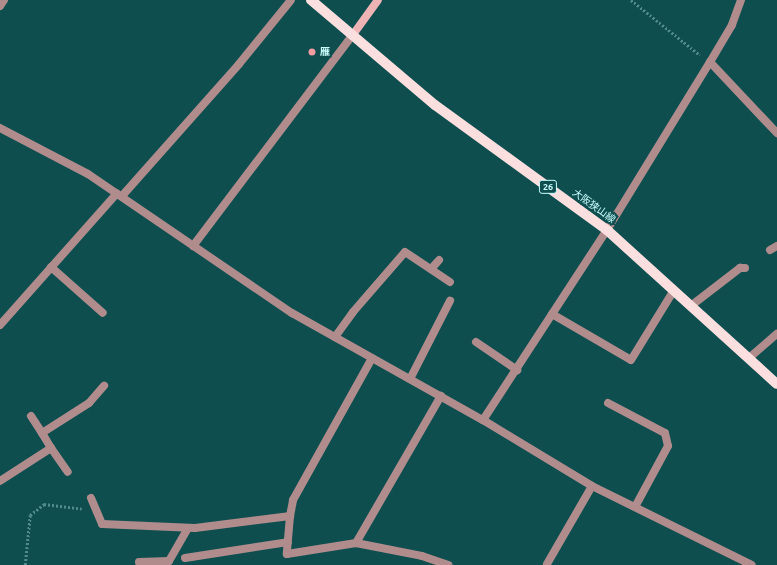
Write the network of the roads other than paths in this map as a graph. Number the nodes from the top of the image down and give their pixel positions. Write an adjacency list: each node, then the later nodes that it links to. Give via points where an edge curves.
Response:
1 (4, 0): 6 (street)
2 (291, 0): 11 (street, via 239,64)
3 (311, 0): 7 (main road, 大阪狭山線 / 26)
4 (378, 0): 7 (main road)
5 (741, 0): 8 (street, via 732,25)
6 (0, 6)
7 (352, 36): 12 (main road, 大阪狭山線 / 26, via 435,105); 13 (street)
8 (710, 62): 10 (street); 12 (street)
9 (0, 128): 11 (street, via 54,155)
10 (777, 132)
11 (120, 194): 13 (street); 15 (street)
12 (607, 230): 19 (main road, 大阪狭山線 / 26); 23 (street)
13 (193, 246): 26 (street, via 292,313)
14 (438, 260): 17 (street)
15 (51, 267): 22 (street); 24 (street)
16 (745, 268): 21 (street, via 740,268)
17 (431, 269): 18 (street); 26 (street, via 405,252)
18 (450, 282)
19 (674, 290): 21 (main road, 大阪狭山線 / 26); 23 (street, via 631,360)
20 (450, 301): 31 (street)
21 (692, 305): 29 (main road, 大阪狭山線 / 26)
22 (103, 313)
23 (552, 314): 30 (street)
24 (0, 325)
25 (777, 334): 29 (street)
26 (335, 337): 28 (street)
27 (476, 342): 30 (street)
28 (372, 358): 31 (street); 45 (street, via 293,500)
29 (749, 358): 32 (main road, 大阪狭山線 / 26)
30 (517, 370): 37 (street)
31 (410, 379): 34 (street)
32 (777, 384)
33 (104, 386): 38 (street, via 92,406)
34 (441, 396): 37 (street); 48 (street)
35 (608, 403): 44 (street, via 665,432 668,446)
36 (31, 416): 38 (street)
37 (483, 420): 42 (street)
38 (42, 433): 39 (street)
39 (51, 448): 40 (street); 41 (street)
40 (68, 472)
41 (0, 481)
42 (592, 486): 44 (street); 51 (street)
43 (91, 498): 46 (street, via 102,524)
44 (635, 507): 53 (street)
45 (290, 516): 46 (street); 47 (street)
46 (188, 528): 50 (street, via 169,561)
47 (288, 542): 48 (street, via 287,554); 49 (street)
48 (356, 543): 52 (street, via 422,556)
49 (185, 558)
50 (139, 562)
51 (547, 564)
52 (448, 565)
53 (752, 565)

